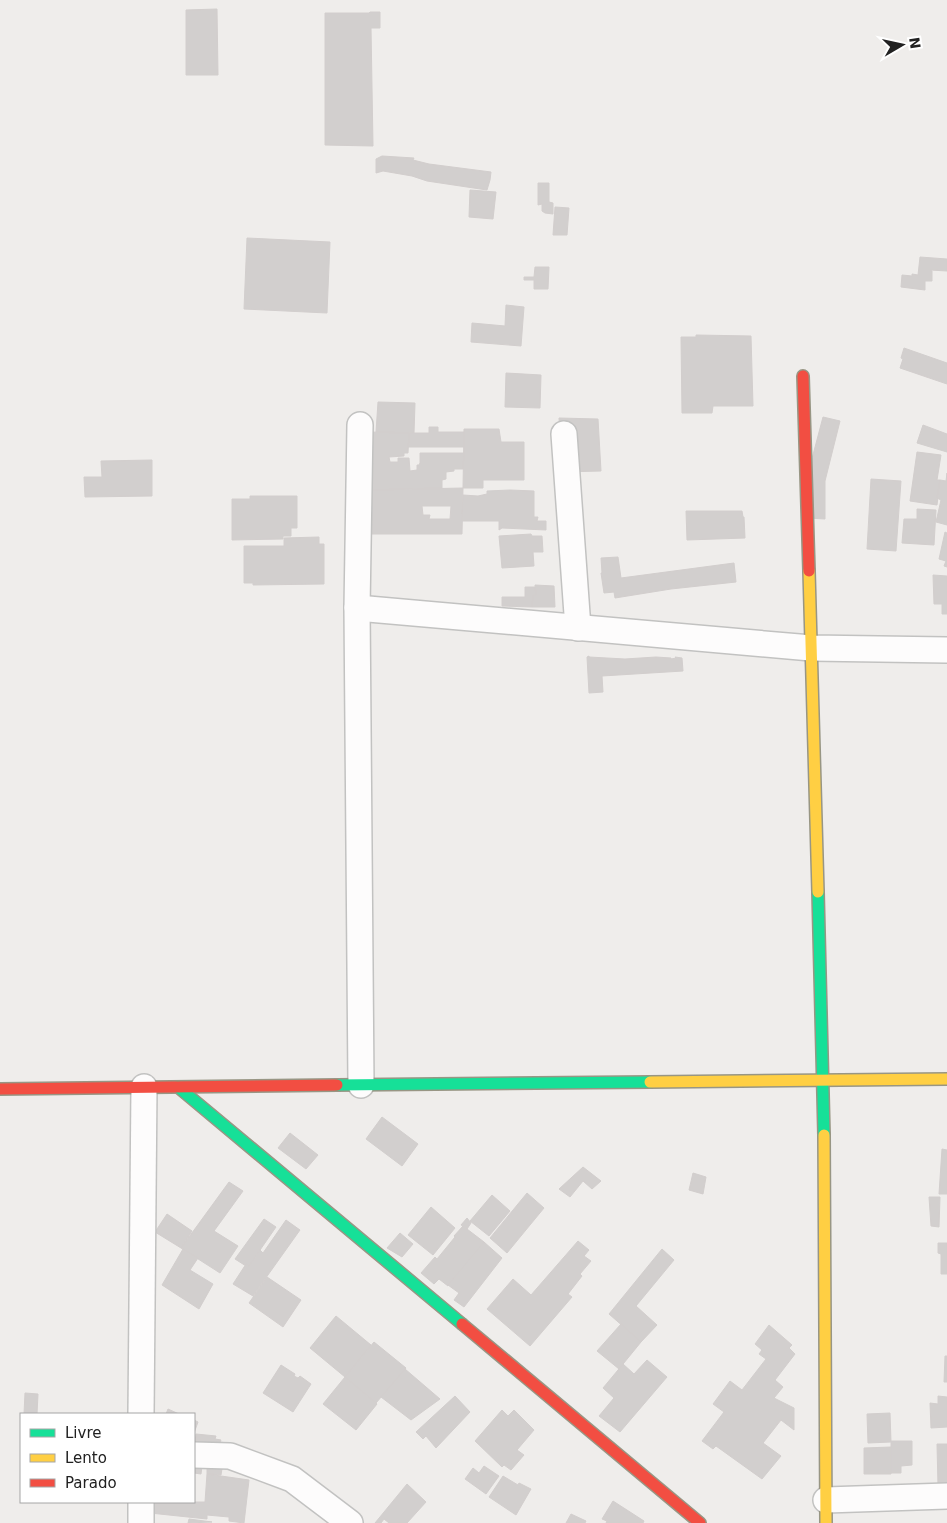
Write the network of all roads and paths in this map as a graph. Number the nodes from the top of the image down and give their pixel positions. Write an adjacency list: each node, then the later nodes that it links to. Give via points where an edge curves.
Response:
1 (803, 376): 6 (street)
2 (360, 425): 4 (street)
3 (564, 434): 5 (street)
4 (357, 608): 5 (street); 10 (street)
5 (578, 628): 6 (street)
6 (811, 648): 7 (street); 9 (street)
7 (947, 650)
8 (947, 1079): 9 (street)
9 (824, 1080): 10 (street); 18 (street)
10 (361, 1085): 12 (street)
11 (144, 1088): 12 (street); 13 (street); 14 (street)
12 (178, 1088): 21 (street)
13 (0, 1089)
14 (142, 1413)
15 (195, 1455): 20 (street, via 230,1456 292,1478)
16 (947, 1496): 18 (street)
17 (141, 1503): 19 (street)
18 (826, 1512)
19 (141, 1523)
20 (350, 1523)
21 (700, 1523)

